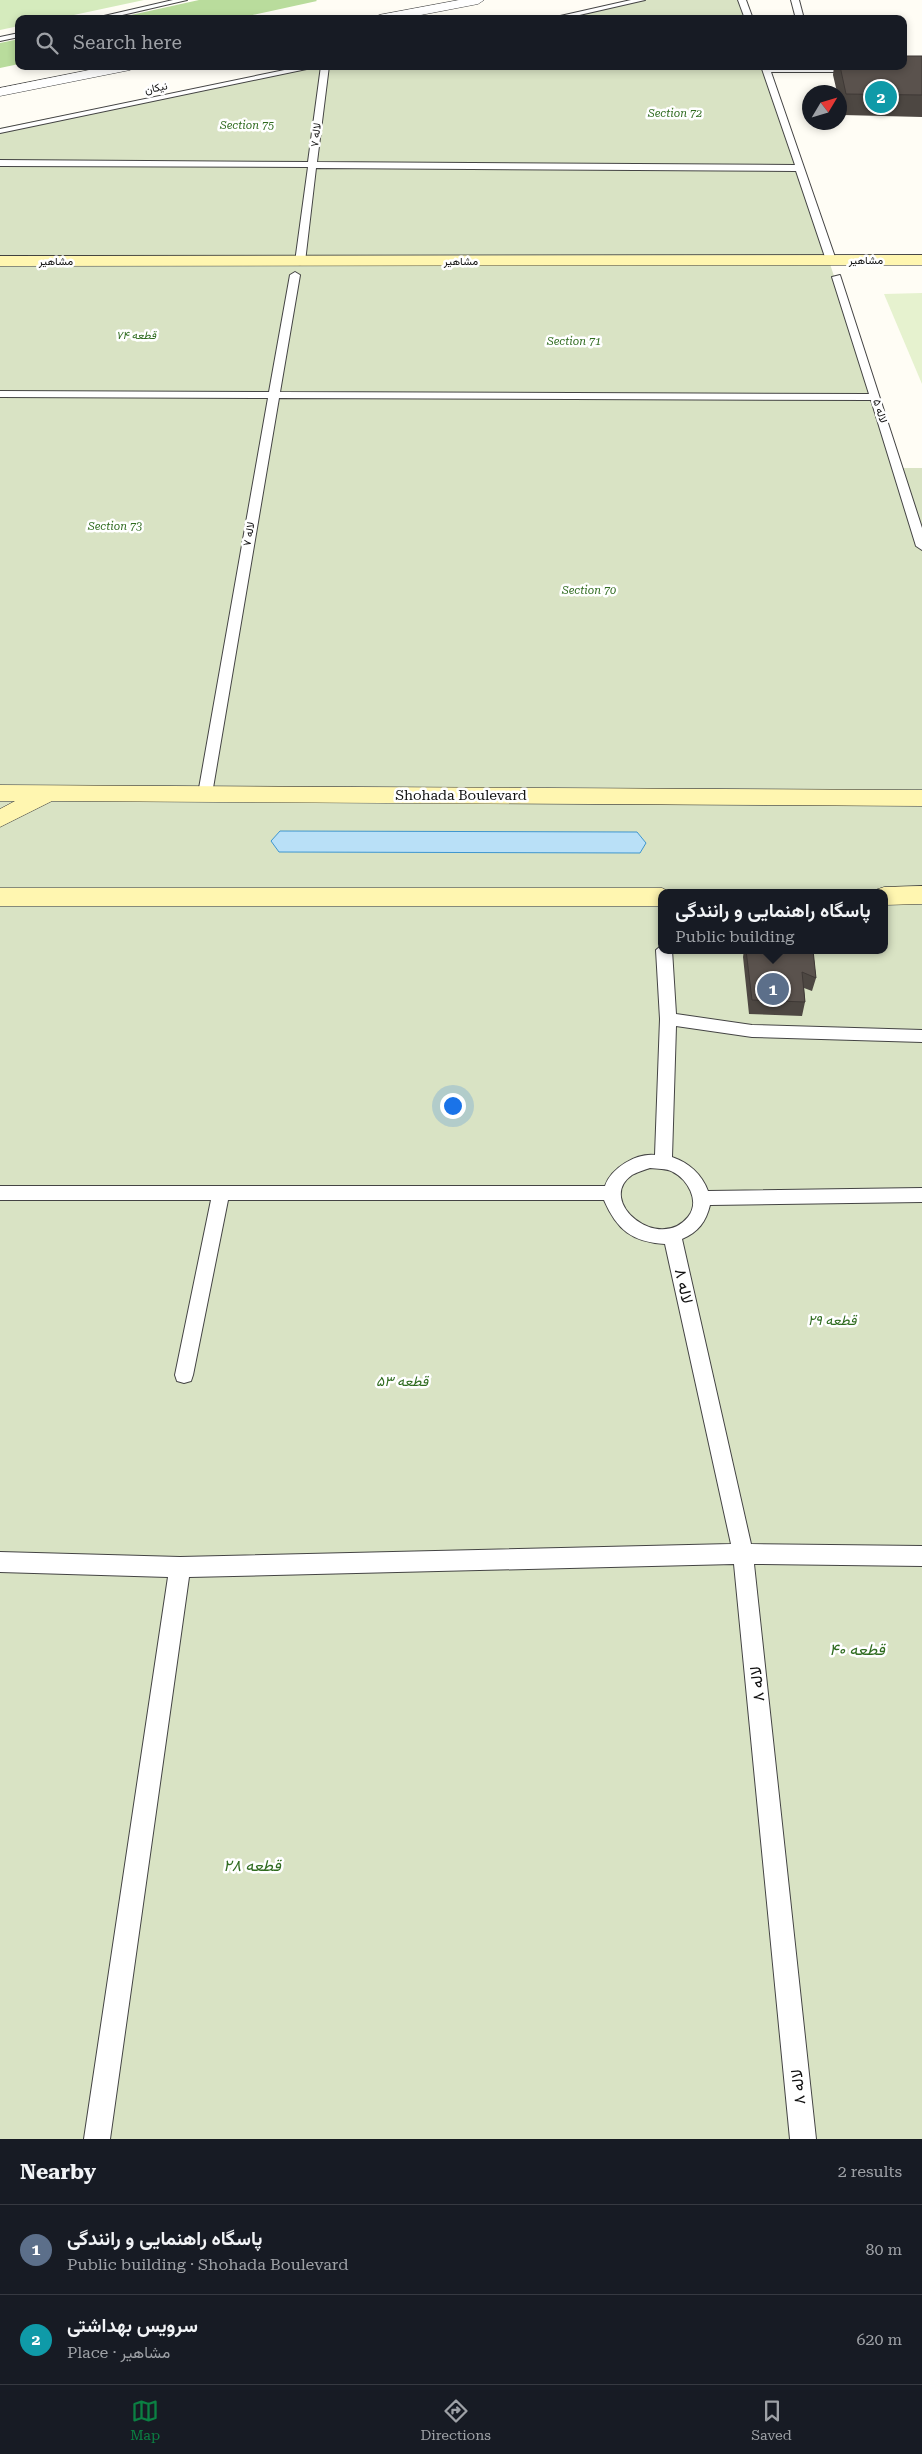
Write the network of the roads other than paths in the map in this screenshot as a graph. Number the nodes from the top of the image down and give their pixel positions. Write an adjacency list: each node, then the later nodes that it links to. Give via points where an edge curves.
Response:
1 (183, 0): 6 (lane)
2 (478, 0): 7 (street)
3 (642, 0): 8 (lane)
4 (742, 0): 9 (lane)
5 (795, 0): 10 (lane)
6 (113, 15)
7 (400, 15)
8 (569, 15)
9 (748, 15)
10 (799, 15)
11 (15, 36): 12 (lane)
12 (0, 39)
13 (110, 70): 17 (street)
14 (297, 70): 18 (lane, نیکان)
15 (324, 70): 20 (lane, لاله ۷)
16 (767, 70): 21 (lane)
17 (0, 92)
18 (0, 131)
19 (0, 163): 20 (lane)
20 (312, 166): 21 (lane); 25 (lane, لاله ۷)
21 (800, 168): 23 (lane)
22 (0, 260): 25 (street, مشاهیر)
23 (831, 260): 24 (street, مشاهیر); 25 (street, مشاهیر)
24 (922, 260)
25 (297, 269): 26 (street, مشاهیر); 27 (street, مشاهیر); 32 (lane, لاله ۷)
26 (0, 274)
27 (719, 276)
28 (817, 277): 29 (street, مشاهیر)
29 (837, 277): 30 (street, مشاهیر); 33 (lane, لاله ۵)
30 (856, 277)
31 (0, 394): 32 (lane)
32 (273, 395): 33 (lane); 37 (lane, لاله ۷)
33 (875, 397): 34 (lane, لاله ۵)
34 (922, 546)
35 (0, 793): 36 (street, Shohada Boulevard)
36 (48, 793): 37 (street, Shohada Boulevard); 39 (street)
37 (205, 794): 38 (street, Shohada Boulevard)
38 (922, 798)
39 (0, 819)
40 (0, 884): 44 (street)
41 (922, 895): 42 (street)
42 (888, 896)
43 (0, 897): 44 (street)
44 (32, 897): 45 (street)
45 (658, 901)
46 (664, 954): 47 (lane)
47 (668, 1019): 48 (lane, via 752,1030); 49 (lane)
48 (922, 1036)
49 (664, 1162): 52 (lane, via 635,1164 623,1171 615,1181); 54 (lane, via 690,1175)
50 (0, 1192): 51 (lane)
51 (221, 1192): 52 (lane); 56 (lane)
52 (612, 1193): 55 (lane, via 613,1205 629,1227 658,1236)
53 (922, 1194): 54 (lane)
54 (702, 1198): 55 (lane, via 696,1221 686,1230)
55 (672, 1235): 57 (lane, لاله ۸)
56 (184, 1375)
57 (743, 1554): 58 (lane); 60 (lane); 62 (lane, لاله ۸)
58 (922, 1556)
59 (0, 1562): 60 (lane)
60 (180, 1567): 61 (lane)
61 (97, 2139)
62 (804, 2139)

